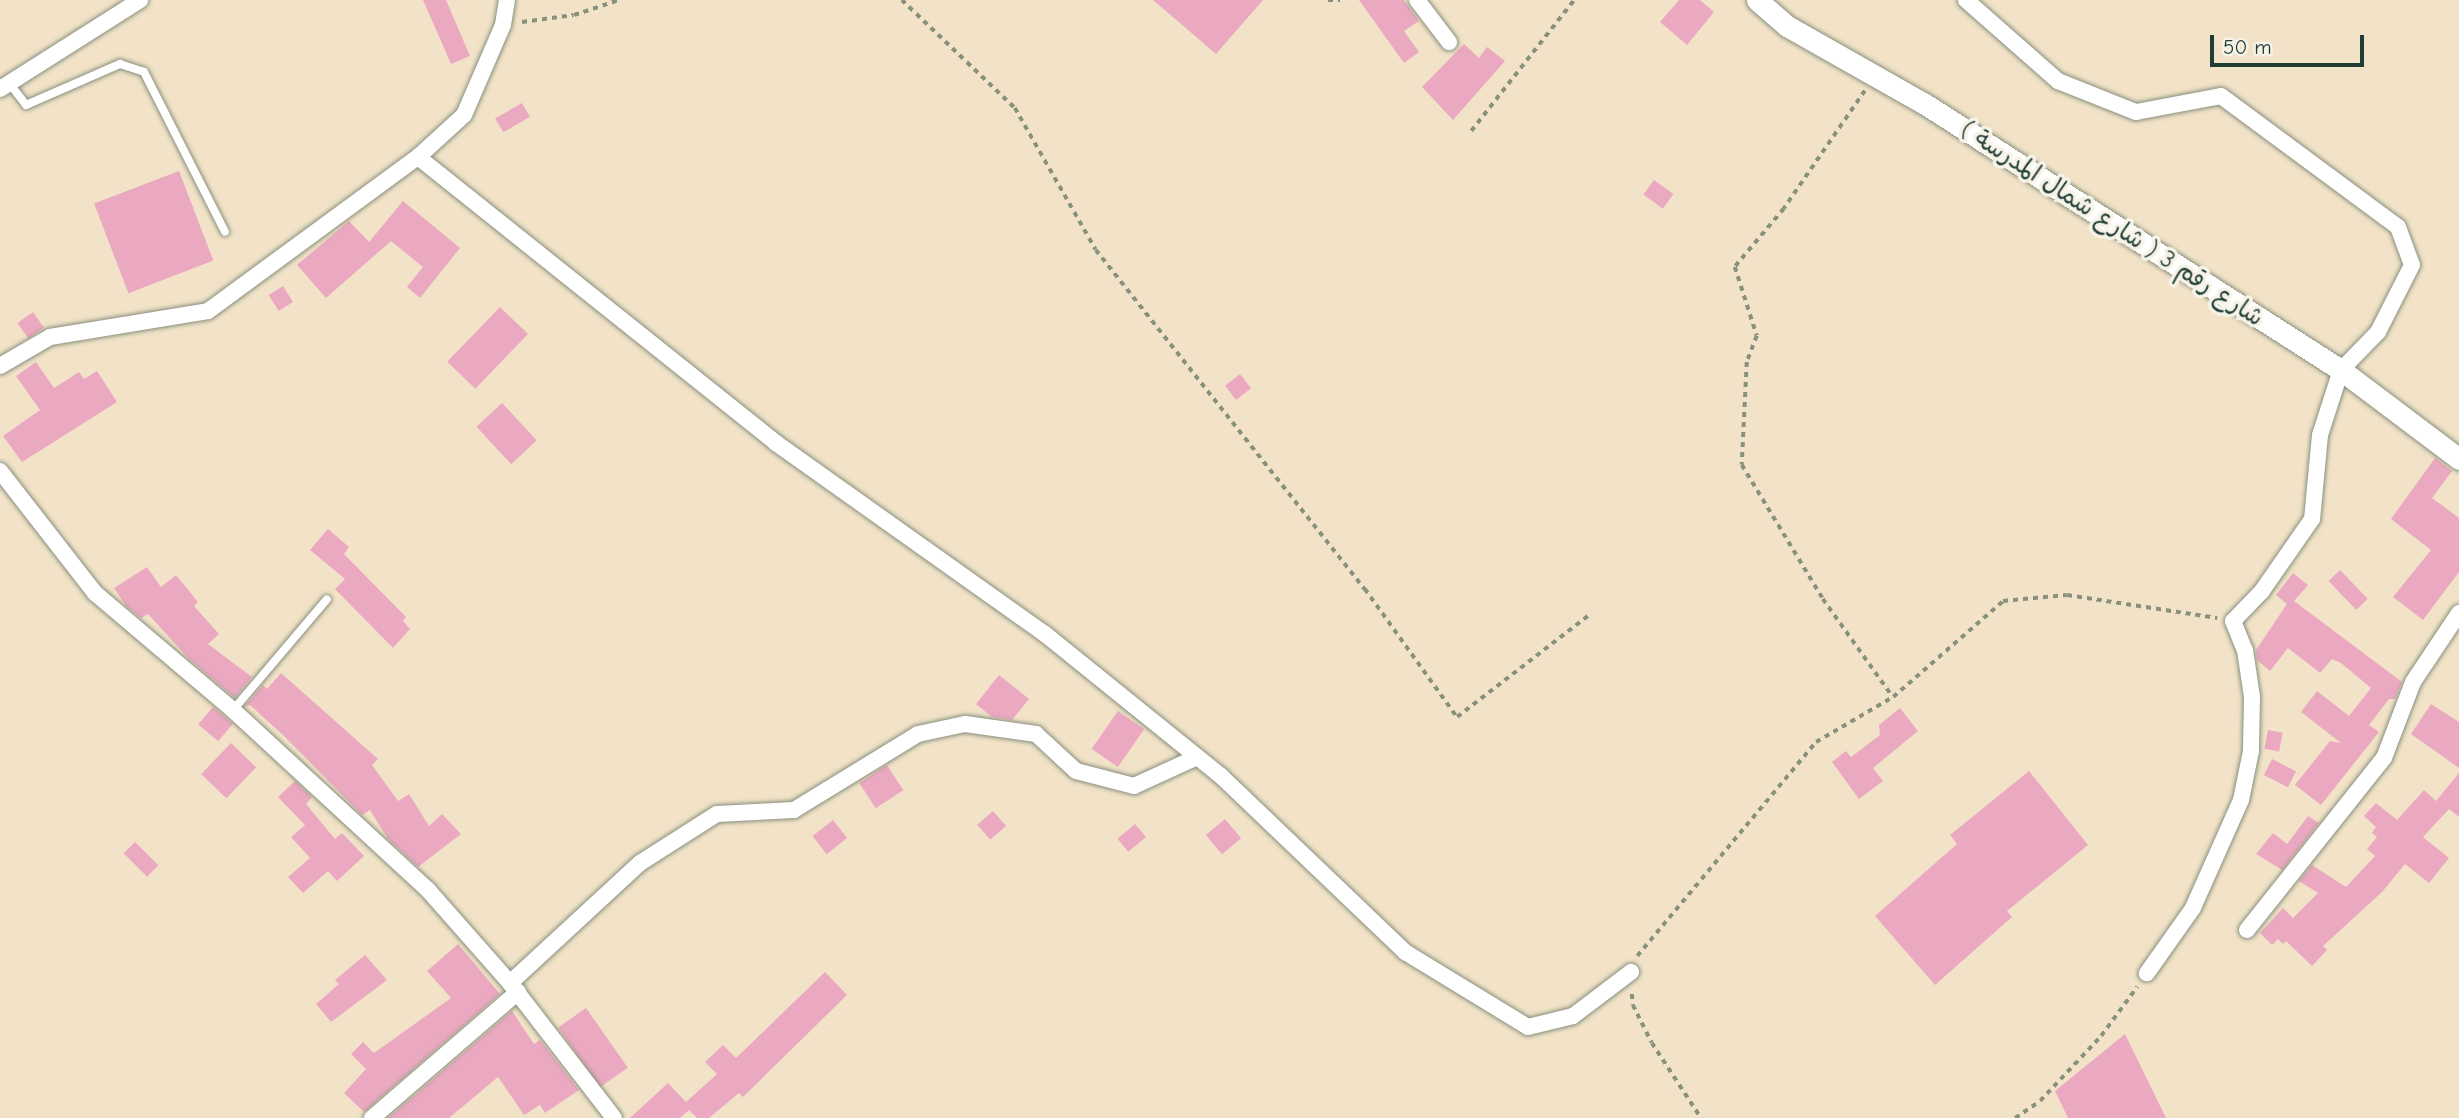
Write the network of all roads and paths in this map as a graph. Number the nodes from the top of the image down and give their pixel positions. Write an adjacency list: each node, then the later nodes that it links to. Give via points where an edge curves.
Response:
1 (140, 0): 14 (street)
2 (508, 0): 11 (street)
3 (619, 0): 11 (path, via 574,15)
4 (902, 0): 24 (path, via 1015,108 1096,250 1365,589 1457,717)
5 (1328, 0): 6 (path)
6 (1340, 0)
7 (1417, 0): 12 (street)
8 (1574, 0): 15 (path)
9 (1756, 0): 13 (street, شارع رقم 3 ( شارع شمال المدرسة ), via 1787,26)
10 (1966, 0): 19 (street, via 2058,81 2136,112 2221,96 2398,227 2412,265 2378,332)
11 (503, 25): 16 (street, via 464,116)
12 (1449, 42)
13 (1877, 75): 19 (street, شارع رقم 3 ( شارع شمال المدرسة )); 26 (path, via 1784,209 1735,267 1757,336 1747,362 1742,465 1823,599)
14 (5, 86): 17 (lane, via 26,105 120,64 144,72)
15 (1471, 131)
16 (418, 156): 18 (street, via 208,311 50,337); 28 (street, via 776,443 1045,634)
17 (225, 232)
18 (0, 366)
19 (2341, 370): 20 (street, شارع رقم 3 ( شارع شمال المدرسة )); 25 (street, via 2320,435 2312,519 2262,592)
20 (2459, 460)
21 (0, 471): 27 (street, via 95,593)
22 (327, 599): 27 (lane)
23 (2459, 613): 29 (street, via 2413,682 2384,758)
24 (1589, 615)
25 (2233, 621): 26 (path, via 2067,595 2003,601); 31 (street, via 2245,650 2252,697 2251,751 2241,800 2199,898)
26 (1893, 697): 30 (path, via 1816,742 1632,962)
27 (233, 710): 32 (street, via 428,890)
28 (1197, 757): 30 (street, via 1405,952 1528,1027 1573,1016); 32 (street, via 1134,786 1076,771 1036,734 965,724 918,734 793,810 717,814 640,863)
29 (2247, 930)
30 (1631, 972): 35 (path, via 1633,1005)
31 (2147, 973): 36 (path, via 2101,1036 2040,1101)
32 (514, 987): 33 (street); 34 (street)
33 (372, 1118)
34 (614, 1118)
35 (1701, 1118)
36 (2015, 1118)

